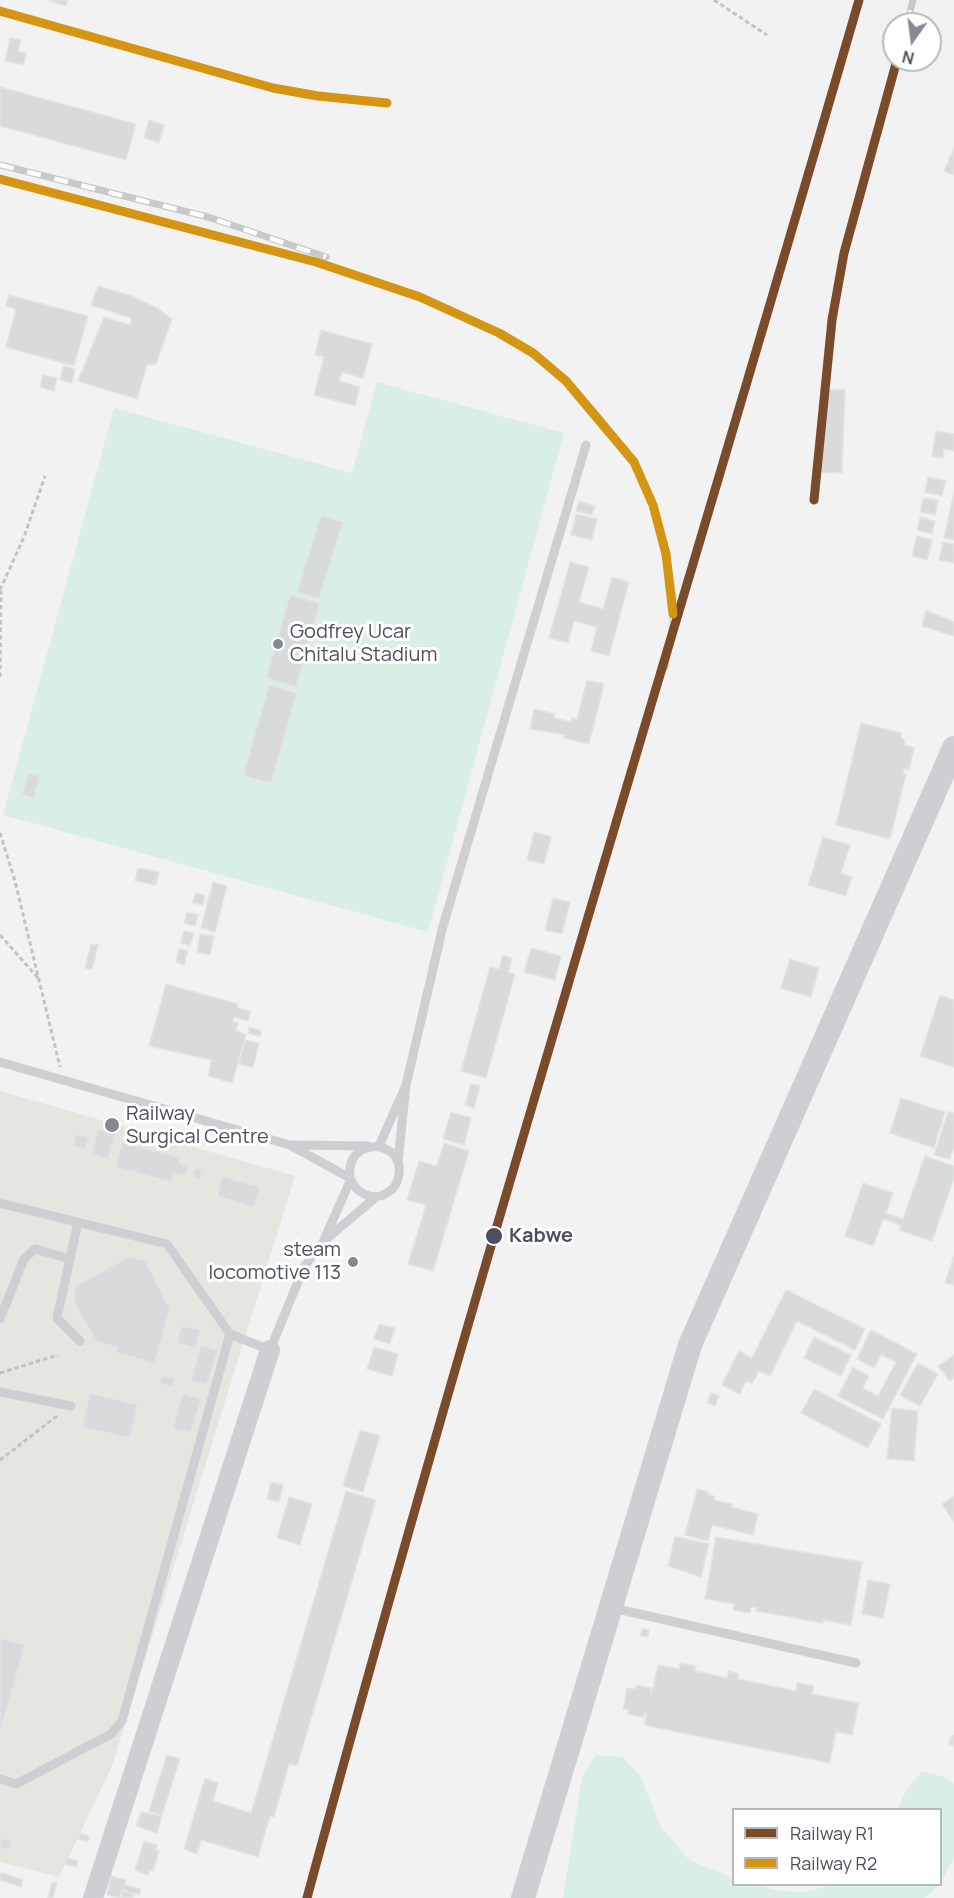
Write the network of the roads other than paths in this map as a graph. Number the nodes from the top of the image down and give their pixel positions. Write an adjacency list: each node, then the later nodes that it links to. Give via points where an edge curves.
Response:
1 (586, 446): 4 (lane, via 443,926)
2 (954, 748): 20 (street, via 690,1345)
3 (0, 1062): 5 (lane)
4 (406, 1085): 6 (lane); 7 (lane)
5 (290, 1145): 6 (lane); 8 (lane)
6 (375, 1146): 7 (lane, via 393,1154); 8 (lane, via 363,1149 351,1161)
7 (398, 1161): 9 (lane, via 396,1184 391,1191)
8 (350, 1179): 9 (lane, via 361,1193); 12 (lane)
9 (376, 1197): 12 (lane)
10 (0, 1203): 11 (lane)
11 (78, 1222): 13 (lane); 15 (lane, via 167,1244)
12 (323, 1242): 17 (lane, via 304,1267)
13 (70, 1259): 14 (lane, via 35,1249 24,1259); 16 (lane, via 57,1318)
14 (0, 1319)
15 (230, 1334): 17 (lane); 22 (lane, via 122,1720 111,1734 16,1784)
16 (80, 1341)
17 (270, 1350): 23 (street)
18 (0, 1392): 19 (lane)
19 (71, 1406)
20 (610, 1608): 21 (lane); 24 (street)
21 (856, 1663)
22 (0, 1779)
23 (93, 1898)
24 (523, 1898)

